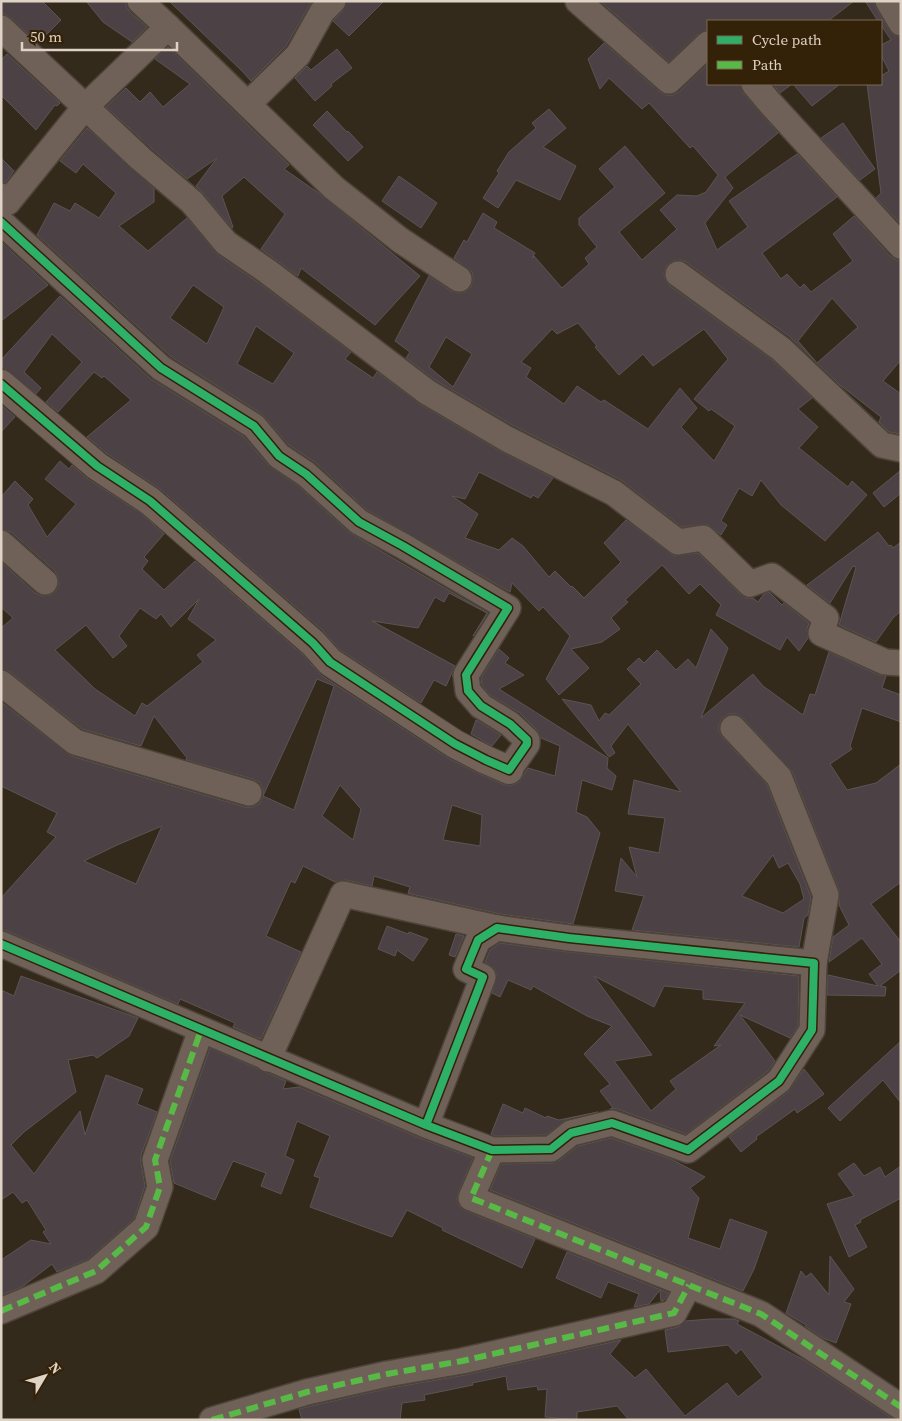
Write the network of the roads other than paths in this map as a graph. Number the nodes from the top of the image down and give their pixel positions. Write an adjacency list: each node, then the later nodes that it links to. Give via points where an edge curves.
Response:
1 (140, 1): 7 (street)
2 (333, 1): 10 (street, via 322,12 298,55)
3 (578, 1): 8 (street, via 669,81)
4 (888, 1): 5 (street)
5 (901, 23)
6 (1, 28): 11 (street)
7 (168, 28): 10 (street); 11 (street)
8 (707, 45)
9 (755, 85): 13 (street)
10 (248, 104): 15 (street, via 334,188 400,240)
11 (85, 107): 12 (street); 20 (street, via 192,202 226,243 427,392 507,439 614,493 678,542 703,538 750,584 772,576 826,618 821,634 885,662)
12 (3, 208): 23 (street, via 161,368 254,426 279,456 306,474 359,522 508,608 466,674 468,691 482,706 510,724 527,740)
13 (901, 246)
14 (678, 274): 17 (street, via 781,349 882,445)
15 (459, 279)
16 (1, 384): 23 (street, via 97,466 150,500 313,643 330,662 455,744)
17 (901, 449)
18 (1, 544): 19 (street)
19 (45, 582)
20 (901, 663)
21 (1, 683): 24 (street, via 75,742)
22 (733, 728): 27 (street, via 779,777 826,895)
23 (510, 770)
24 (249, 793)
25 (497, 928): 27 (street); 29 (street, via 343,894); 30 (street, via 478,940 466,969 483,977)
26 (1, 944): 28 (street)
27 (814, 963): 31 (street, via 812,1030 779,1082 688,1150 612,1122 571,1133 551,1149)
28 (201, 1030): 29 (street); 33 (street, via 155,1160 160,1187 146,1227 96,1271)
29 (268, 1059): 30 (street)
30 (426, 1125): 31 (street)
31 (492, 1150): 32 (street, via 471,1198)
32 (689, 1285): 34 (street, via 760,1314); 35 (street, via 674,1313 325,1388)
33 (1, 1312)
34 (901, 1407)
35 (212, 1420)

